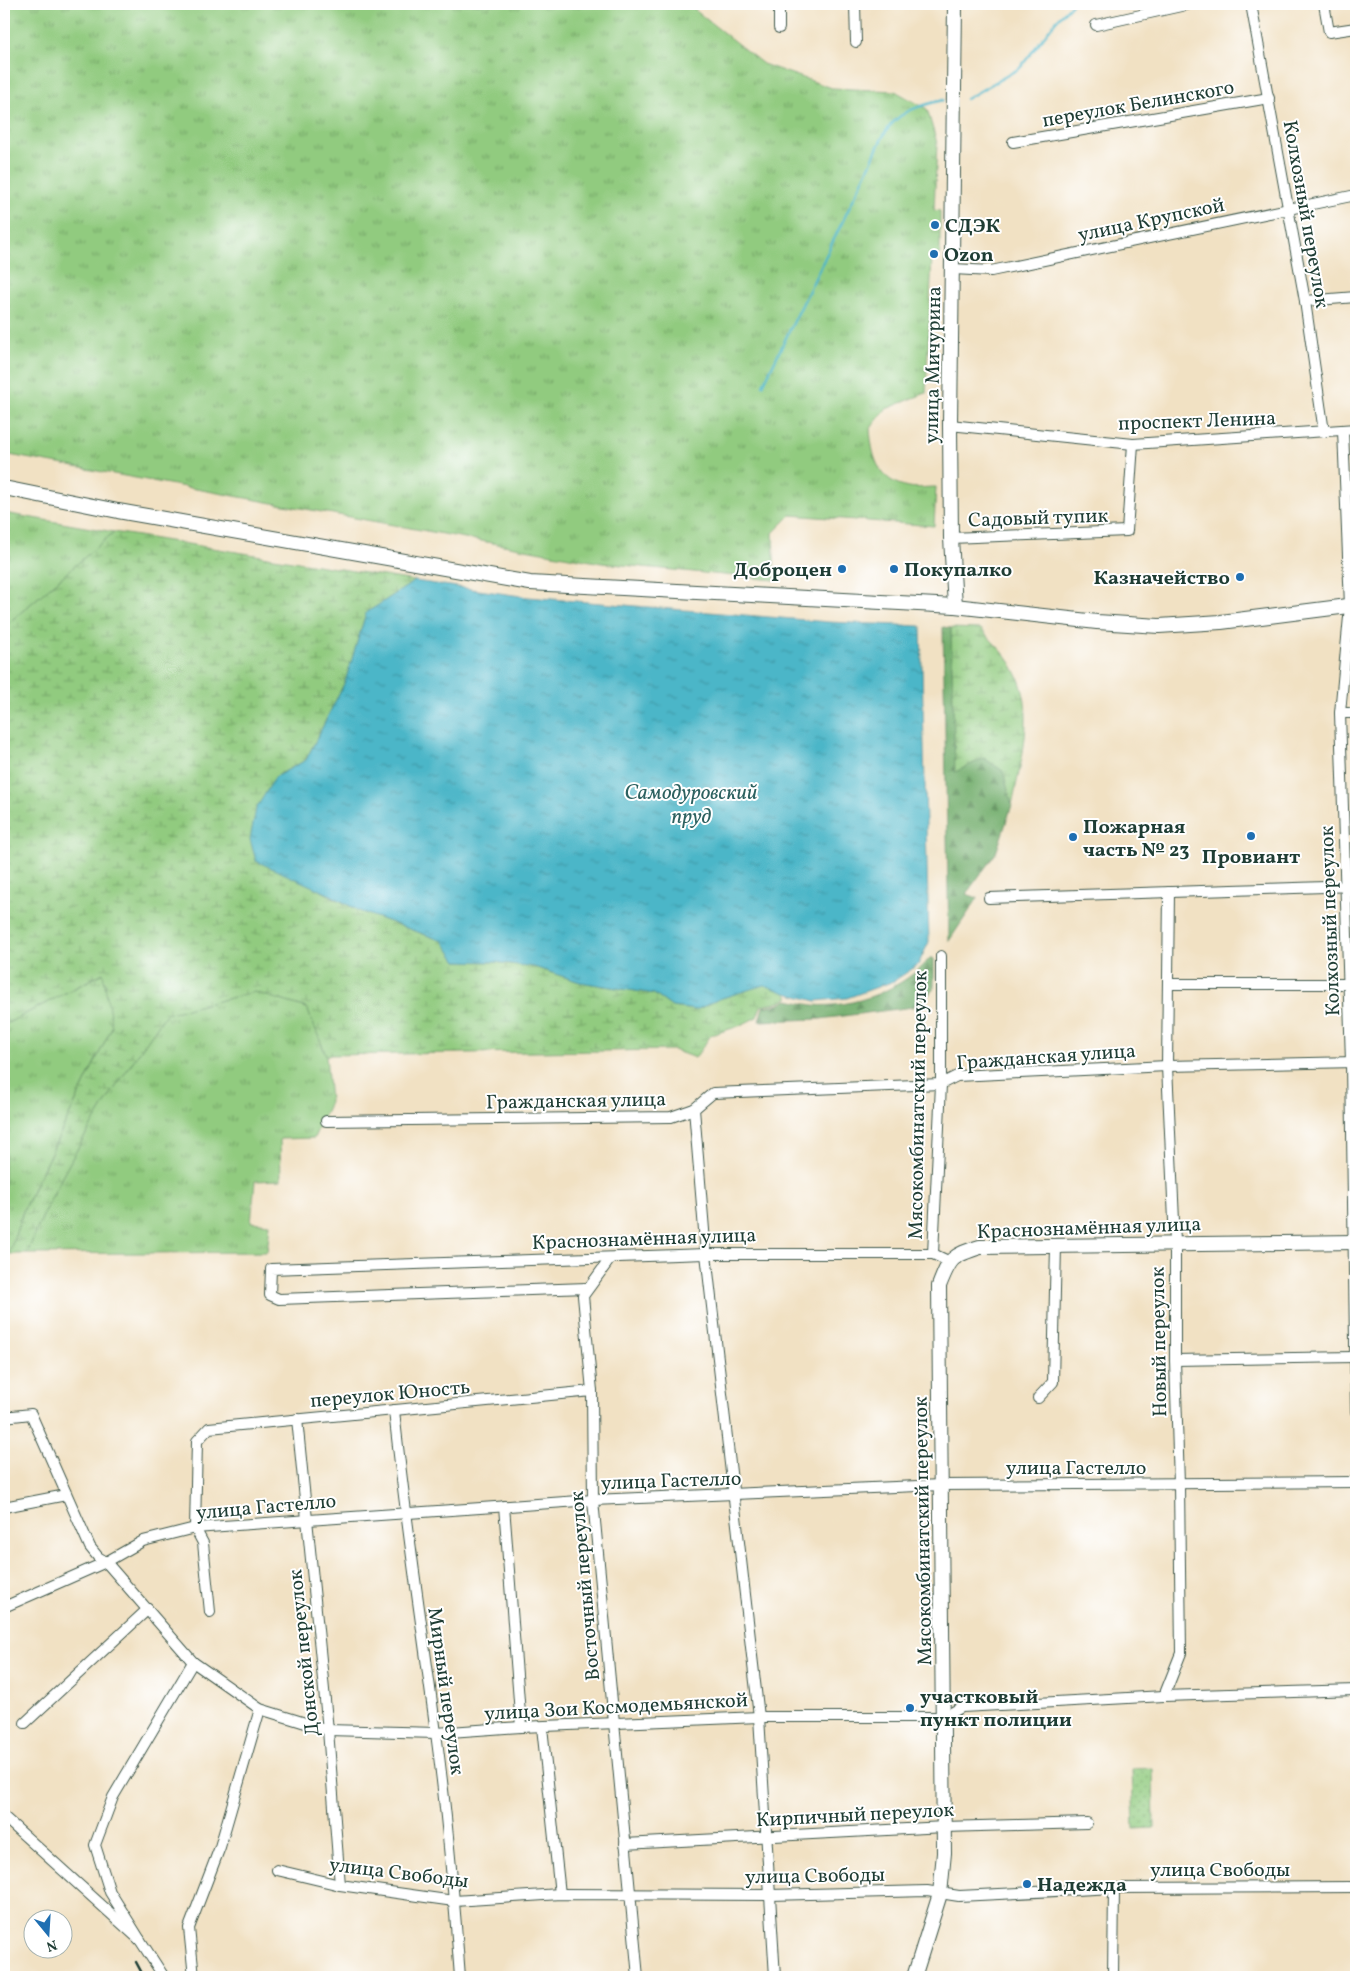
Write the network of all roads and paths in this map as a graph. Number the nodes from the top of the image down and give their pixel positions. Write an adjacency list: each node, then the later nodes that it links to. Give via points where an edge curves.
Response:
1 (779, 4): 8 (street)
2 (855, 4): 10 (street)
3 (955, 4): 15 (main road, улица Мичурина)
4 (1190, 4): 7 (street)
5 (1251, 4): 11 (street, Колхозный переулок)
6 (1324, 4): 9 (street, via 1330,32)
7 (1096, 25)
8 (779, 28)
9 (1356, 28)
10 (856, 42)
11 (1269, 98): 12 (street, переулок Белинского); 14 (street, Колхозный переулок)
12 (1013, 142)
13 (1356, 195): 14 (street, улица Крупской)
14 (1289, 208): 15 (street, улица Крупской, via 991,271); 17 (street, Колхозный переулок)
15 (953, 269): 18 (main road, улица Мичурина)
16 (1356, 297): 17 (street)
17 (1305, 302): 21 (street, Колхозный переулок)
18 (950, 425): 22 (street, проспект Ленина); 24 (main road, улица Мичурина)
19 (1356, 429): 20 (street, проспект Ленина)
20 (1343, 430): 21 (street, проспект Ленина); 25 (street, Колхозный переулок)
21 (1324, 432): 22 (street, проспект Ленина)
22 (1132, 444): 24 (street, Садовый тупик, via 1127,531)
23 (4, 488): 26 (main road, via 530,583)
24 (951, 538): 26 (main road, улица Мичурина)
25 (1353, 605): 26 (main road, via 1221,622 1159,626); 28 (street, Колхозный переулок)
26 (955, 606)
27 (1356, 712): 28 (street)
28 (1340, 713): 29 (street, Колхозный переулок)
29 (1344, 886): 30 (street); 31 (street); 35 (street, Колхозный переулок)
30 (1356, 886)
31 (1168, 892): 32 (street); 34 (street, Новый переулок)
32 (989, 898)
33 (941, 956): 38 (street, Мясокомбинатский переулок)
34 (1168, 984): 35 (street); 37 (street, Новый переулок)
35 (1348, 984): 36 (street, Колхозный переулок)
36 (1354, 1062): 37 (street, Гражданская улица); 41 (street, Колхозный переулок)
37 (1167, 1066): 38 (street, Гражданская улица, via 957,1076); 42 (street, Новый переулок)
38 (941, 1084): 39 (street, Гражданская улица, via 713,1093); 45 (street, Мясокомбинатский переулок)
39 (694, 1109): 40 (street, Гражданская улица, via 671,1117); 44 (street)
40 (326, 1121)
41 (1355, 1242): 42 (main road, Краснознамённая улица); 49 (street, Колхозный переулок)
42 (1175, 1243): 43 (main road, Краснознамённая улица); 50 (street, Новый переулок)
43 (1056, 1245): 47 (main road, Краснознамённая улица, via 980,1247 957,1254); 52 (street, via 1053,1382)
44 (706, 1254): 45 (street, Краснознамённая улица); 46 (street, Краснознамённая улица); 61 (street)
45 (934, 1254): 47 (street, Краснознамённая улица)
46 (610, 1259): 48 (street); 48 (street, Краснознамённая улица, via 271,1269 269,1289 270,1295 279,1299)
47 (948, 1262): 59 (main road, Мясокомбинатский переулок, via 940,1286)
48 (587, 1288): 51 (street, Восточный переулок, via 583,1296)
49 (1354, 1357): 50 (street); 54 (street, Колхозный переулок)
50 (1175, 1360): 58 (street, Новый переулок)
51 (592, 1391): 53 (street, переулок Юность); 62 (street, Восточный переулок)
52 (1038, 1398)
53 (394, 1410): 56 (street, переулок Юность); 65 (street, Мирный переулок)
54 (1356, 1412)
55 (4, 1418): 60 (street, улица Зои Космодемьянской, via 30,1414)
56 (298, 1419): 66 (street, Донской переулок); 67 (street, переулок Юность, via 209,1428 197,1440)
57 (1356, 1482): 58 (street, улица Гастелло)
58 (1179, 1484): 59 (street, улица Гастелло); 74 (street, Новый переулок, via 1181,1653)
59 (942, 1485): 61 (street, улица Гастелло); 77 (main road, Мясокомбинатский переулок)
60 (66, 1495): 64 (street); 68 (street, улица Зои Космодемьянской, via 90,1547)
61 (732, 1495): 62 (street, улица Гастелло); 76 (street)
62 (593, 1500): 63 (street, улица Гастелло); 79 (street, Восточный переулок)
63 (504, 1506): 65 (street, улица Гастелло); 80 (street)
64 (4, 1507)
65 (404, 1512): 66 (street, улица Гастелло); 83 (street, Мирный переулок)
66 (307, 1519): 67 (street, улица Гастелло); 82 (street, Донской переулок)
67 (195, 1528): 68 (street, улица Гастелло, via 143,1541); 71 (street, via 203,1543)
68 (106, 1562): 69 (street, улица Гастелло); 70 (street, улица Зои Космодемьянской)
69 (4, 1607)
70 (148, 1609): 72 (street, улица Зои Космодемьянской); 78 (street)
71 (210, 1612)
72 (193, 1662): 75 (street, улица Зои Космодемьянской); 98 (street, via 113,1797 95,1845 110,1892)
73 (1356, 1690): 74 (street, улица Зои Космодемьянской)
74 (1164, 1696): 77 (street, улица Зои Космодемьянской, via 962,1707)
75 (260, 1709): 82 (street, улица Зои Космодемьянской); 100 (street, via 220,1847 189,1928)
76 (759, 1717): 77 (street, улица Зои Космодемьянской); 79 (street, улица Зои Космодемьянской); 87 (street)
77 (944, 1717): 86 (main road, Мясокомбинатский переулок)
78 (26, 1723)
79 (613, 1724): 81 (street, улица Зои Космодемьянской); 88 (street, Восточный переулок)
80 (521, 1727): 81 (street, улица Зои Космодемьянской); 83 (street, улица Зои Космодемьянской)
81 (542, 1727): 94 (street)
82 (328, 1730): 83 (street, улица Зои Космодемьянской); 90 (street, Донской переулок)
83 (436, 1733): 97 (street, Мирный переулок)
84 (4, 1816): 98 (street)
85 (1087, 1823): 86 (street, Кирпичный переулок)
86 (944, 1827): 87 (street, Кирпичный переулок); 95 (main road, Мясокомбинатский переулок)
87 (766, 1836): 88 (street, Кирпичный переулок); 96 (street)
88 (625, 1844): 93 (street, Восточный переулок)
89 (278, 1870): 90 (street, улица Свободы)
90 (340, 1885): 97 (street, улица Свободы)
91 (1356, 1887): 92 (street, улица Свободы)
92 (1114, 1888): 95 (street, улица Свободы, via 959,1896); 105 (street)
93 (631, 1893): 94 (street, улица Свободы); 96 (street, улица Свободы); 102 (street, Восточный переулок)
94 (560, 1894): 97 (street, улица Свободы)
95 (940, 1894): 96 (street, улица Свободы, via 927,1891); 104 (main road, Мясокомбинатский переулок)
96 (770, 1895): 103 (street)
97 (454, 1901): 101 (street, Мирный переулок)
98 (140, 1940): 99 (street)
99 (164, 1977)
100 (194, 1977)
101 (460, 1977)
102 (638, 1977)
103 (775, 1977)
104 (914, 1977)
105 (1113, 1977)

